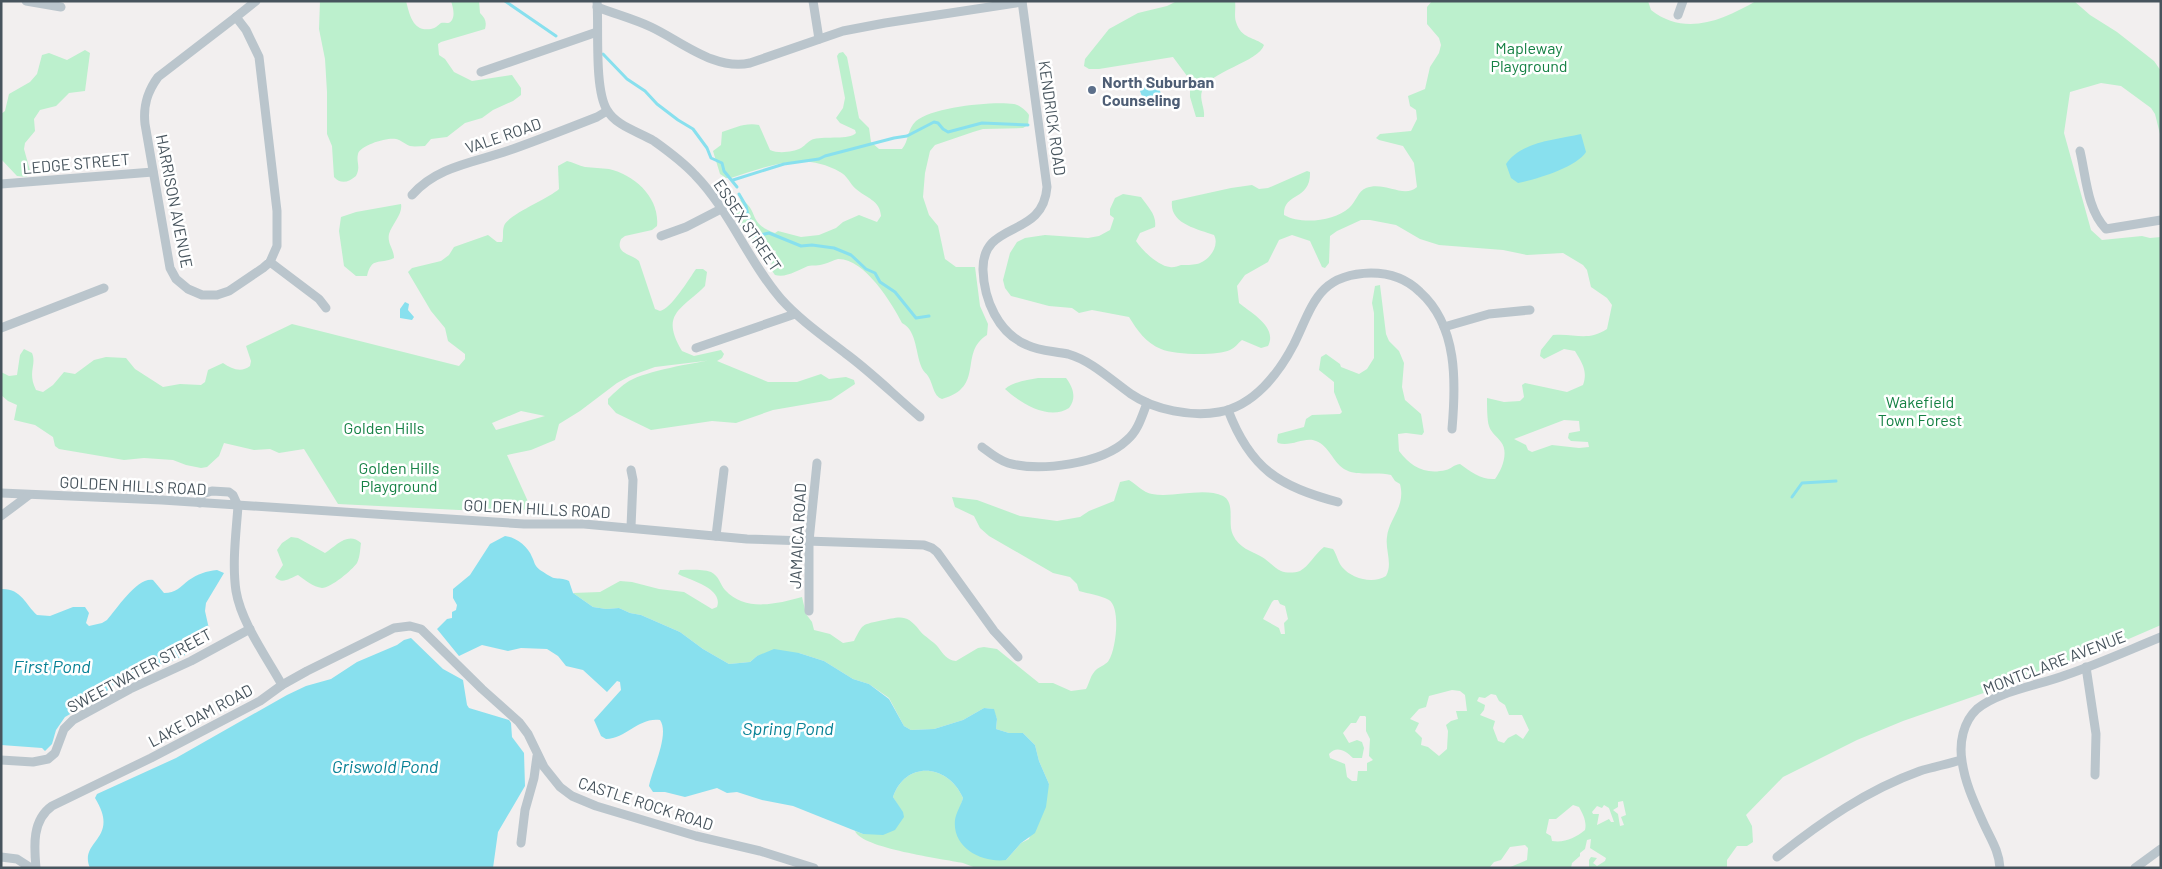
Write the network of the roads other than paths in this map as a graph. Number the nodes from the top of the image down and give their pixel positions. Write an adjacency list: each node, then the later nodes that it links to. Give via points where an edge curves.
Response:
1 (26, 1): 7 (street)
2 (256, 1): 9 (street, HARRISON AVENUE)
3 (813, 1): 11 (street)
4 (1683, 1): 8 (street)
5 (1022, 2): 11 (street, via 885,22); 29 (street, KENDRICK ROAD, via 1042,142 1046,196 1033,219 1004,233 990,245 983,266 988,299 999,322 1018,340 1032,347 1078,358)
6 (597, 4): 10 (street); 11 (street, via 714,59 732,64 746,64)
7 (62, 7)
8 (1678, 15)
9 (236, 17): 15 (street, HARRISON AVENUE, via 166,69 151,86 144,112); 21 (street, via 255,45 261,70 278,231 277,246)
10 (597, 32): 12 (street); 13 (street, via 601,86)
11 (819, 39)
12 (481, 72)
13 (607, 111): 17 (street, VALE ROAD, via 514,149 438,174 425,181); 18 (street, ESSEX STREET, via 680,162 707,188)
14 (2080, 151): 19 (street, via 2098,222 2106,229)
15 (152, 172): 16 (street, LEDGE STREET); 21 (street, HARRISON AVENUE, via 170,268 185,287 198,294 217,295 229,291)
16 (1, 184)
17 (412, 195)
18 (721, 209): 20 (street); 25 (street, ESSEX STREET, via 764,276)
19 (2161, 220)
20 (661, 236)
21 (270, 262): 23 (street, via 319,298)
22 (104, 288): 27 (street)
23 (326, 308)
24 (1530, 310): 26 (street, via 1494,312)
25 (795, 314): 28 (street); 31 (street, ESSEX STREET)
26 (1444, 327): 30 (street, KENDRICK ROAD, via 1424,295 1404,280 1375,273 1340,279 1314,301 1290,351 1270,380 1253,396); 32 (street, KENDRICK ROAD, via 1454,375)
27 (1, 328)
28 (696, 348)
29 (1147, 403): 30 (street, KENDRICK ROAD, via 1190,412); 33 (street, via 1126,442 1087,460 1056,466 1025,466 1001,460)
30 (1228, 410): 39 (street, via 1242,442 1271,474 1301,492)
31 (920, 417)
32 (1452, 429)
33 (982, 447)
34 (817, 463): 45 (street, JAMAICA ROAD)
35 (631, 470): 43 (street)
36 (724, 470): 44 (street)
37 (1, 493): 38 (street, GOLDEN HILLS ROAD)
38 (29, 494): 40 (street, GOLDEN HILLS ROAD); 42 (street)
39 (1338, 502)
40 (200, 503): 41 (street, GOLDEN HILLS ROAD); 41 (street, via 204,493 225,491 233,495)
41 (238, 506): 43 (street, GOLDEN HILLS ROAD, via 524,524); 47 (street, via 236,587)
42 (1, 516)
43 (631, 527): 44 (street, GOLDEN HILLS ROAD)
44 (716, 536): 45 (street, GOLDEN HILLS ROAD)
45 (809, 541): 46 (street, JAMAICA ROAD); 50 (street, GOLDEN HILLS ROAD, via 924,545 932,548 994,631)
46 (809, 611)
47 (250, 629): 52 (street); 54 (street, SWEETWATER STREET, via 69,722 57,750 48,759 34,762)
48 (421, 629): 52 (street, LAKE DAM ROAD, via 410,626 394,628); 53 (street, CASTLE ROCK ROAD, via 519,722)
49 (2161, 637): 51 (street, MONTCLARE AVENUE)
50 (1018, 657)
51 (2086, 667): 55 (street, MONTCLARE AVENUE, via 1991,700 1979,708 1971,716 1963,734); 56 (street, via 2096,734)
52 (282, 685): 62 (street, LAKE DAM ROAD, via 247,709 48,809 36,832)
53 (537, 756): 57 (street); 63 (street, CASTLE ROCK ROAD, via 560,787 585,802)
54 (1, 760)
55 (1961, 760): 60 (street, via 1921,771 1878,790 1841,810); 64 (street, MONTCLARE AVENUE, via 1974,803 1998,853)
56 (2095, 775)
57 (521, 843)
58 (2161, 849): 65 (street)
59 (1, 856): 61 (street, via 17,859)
60 (1777, 857)
61 (31, 868)
62 (36, 868)
63 (814, 868)
64 (2000, 868)
65 (2135, 868)

